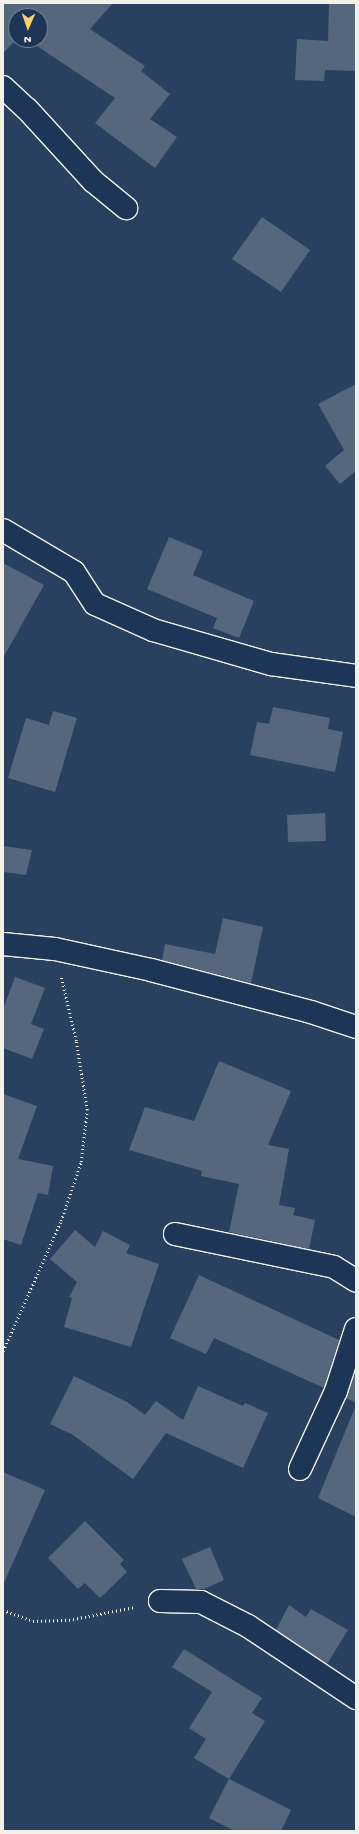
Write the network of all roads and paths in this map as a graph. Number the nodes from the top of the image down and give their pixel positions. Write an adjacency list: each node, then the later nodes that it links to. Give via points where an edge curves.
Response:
1 (3, 87): 2 (street, via 27,109 93,181)
2 (126, 208)
3 (3, 530): 4 (street, via 74,572 95,604 153,630 271,664)
4 (356, 676)
5 (3, 944): 6 (street)
6 (55, 949): 7 (street, via 151,970 311,1012); 11 (path, via 76,1041 87,1110 81,1162 62,1221)
7 (356, 1027)
8 (175, 1234): 9 (street, via 334,1267)
9 (356, 1281)
10 (356, 1330): 12 (street, via 336,1391)
11 (3, 1351)
12 (300, 1469)
13 (160, 1602): 14 (path, via 69,1620 33,1621); 15 (street, via 201,1602 248,1626)
14 (3, 1610)
15 (356, 1698)

